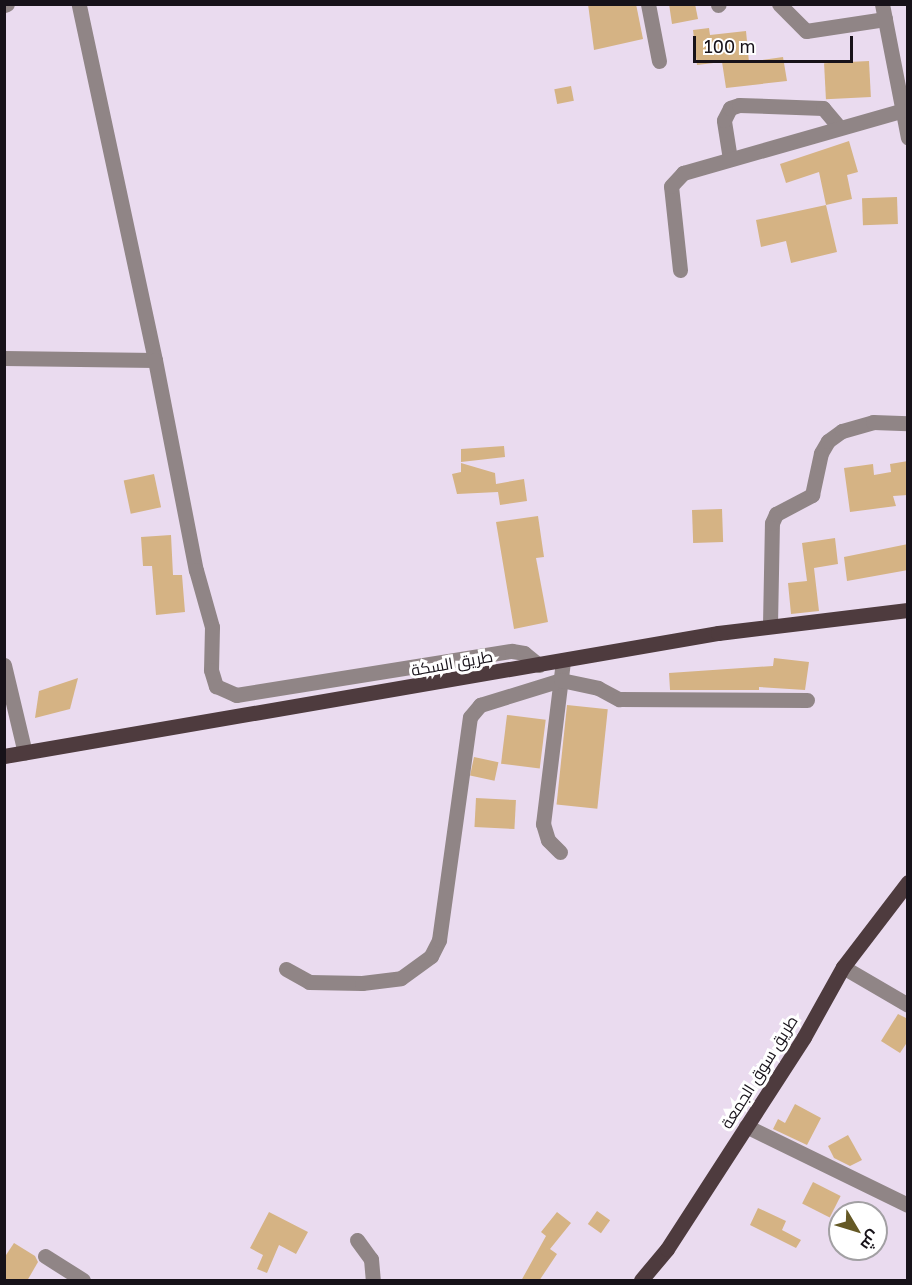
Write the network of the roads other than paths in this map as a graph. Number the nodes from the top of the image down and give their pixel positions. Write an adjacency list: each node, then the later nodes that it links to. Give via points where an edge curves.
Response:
1 (79, 4): 11 (street)
2 (648, 4): 5 (street)
3 (779, 4): 4 (street, via 806,31)
4 (884, 12): 6 (street)
5 (659, 61)
6 (905, 124): 7 (street)
7 (839, 127): 8 (street); 8 (street, via 823,108 730,108 724,120)
8 (730, 159): 9 (street, via 683,173 671,186)
9 (680, 270)
10 (4, 358): 11 (street)
11 (155, 360): 17 (street, via 196,570 212,627 211,670 216,686 236,695 512,651 524,653)
12 (908, 423): 14 (street, via 873,422 842,430 820,453 812,495 776,514 772,523)
13 (908, 610): 14 (main road, طريق السكة)
14 (770, 625): 15 (main road, طريق السكة)
15 (563, 660): 17 (main road, طريق السكة); 18 (street)
16 (4, 665): 20 (street)
17 (539, 665): 20 (main road, طريق السكة)
18 (561, 680): 19 (street, via 598,688 619,699); 22 (street, via 543,824 548,840); 25 (street, via 480,705 470,717 439,940 431,956 401,978 362,983 309,982)
19 (807, 700)
20 (25, 753): 21 (main road, طريق السكة)
21 (4, 756)
22 (560, 852)
23 (908, 882): 24 (main road, طريق سوق الجمعة)
24 (843, 967): 26 (street); 27 (main road, طريق سوق الجمعة)
25 (286, 969)
26 (908, 1005)
27 (746, 1126): 28 (street); 33 (main road, طريق سوق الجمعة, via 667,1249)
28 (908, 1205)
29 (357, 1240): 32 (street, via 371,1258)
30 (45, 1256): 31 (street)
31 (82, 1281)
32 (373, 1281)
33 (641, 1281)

